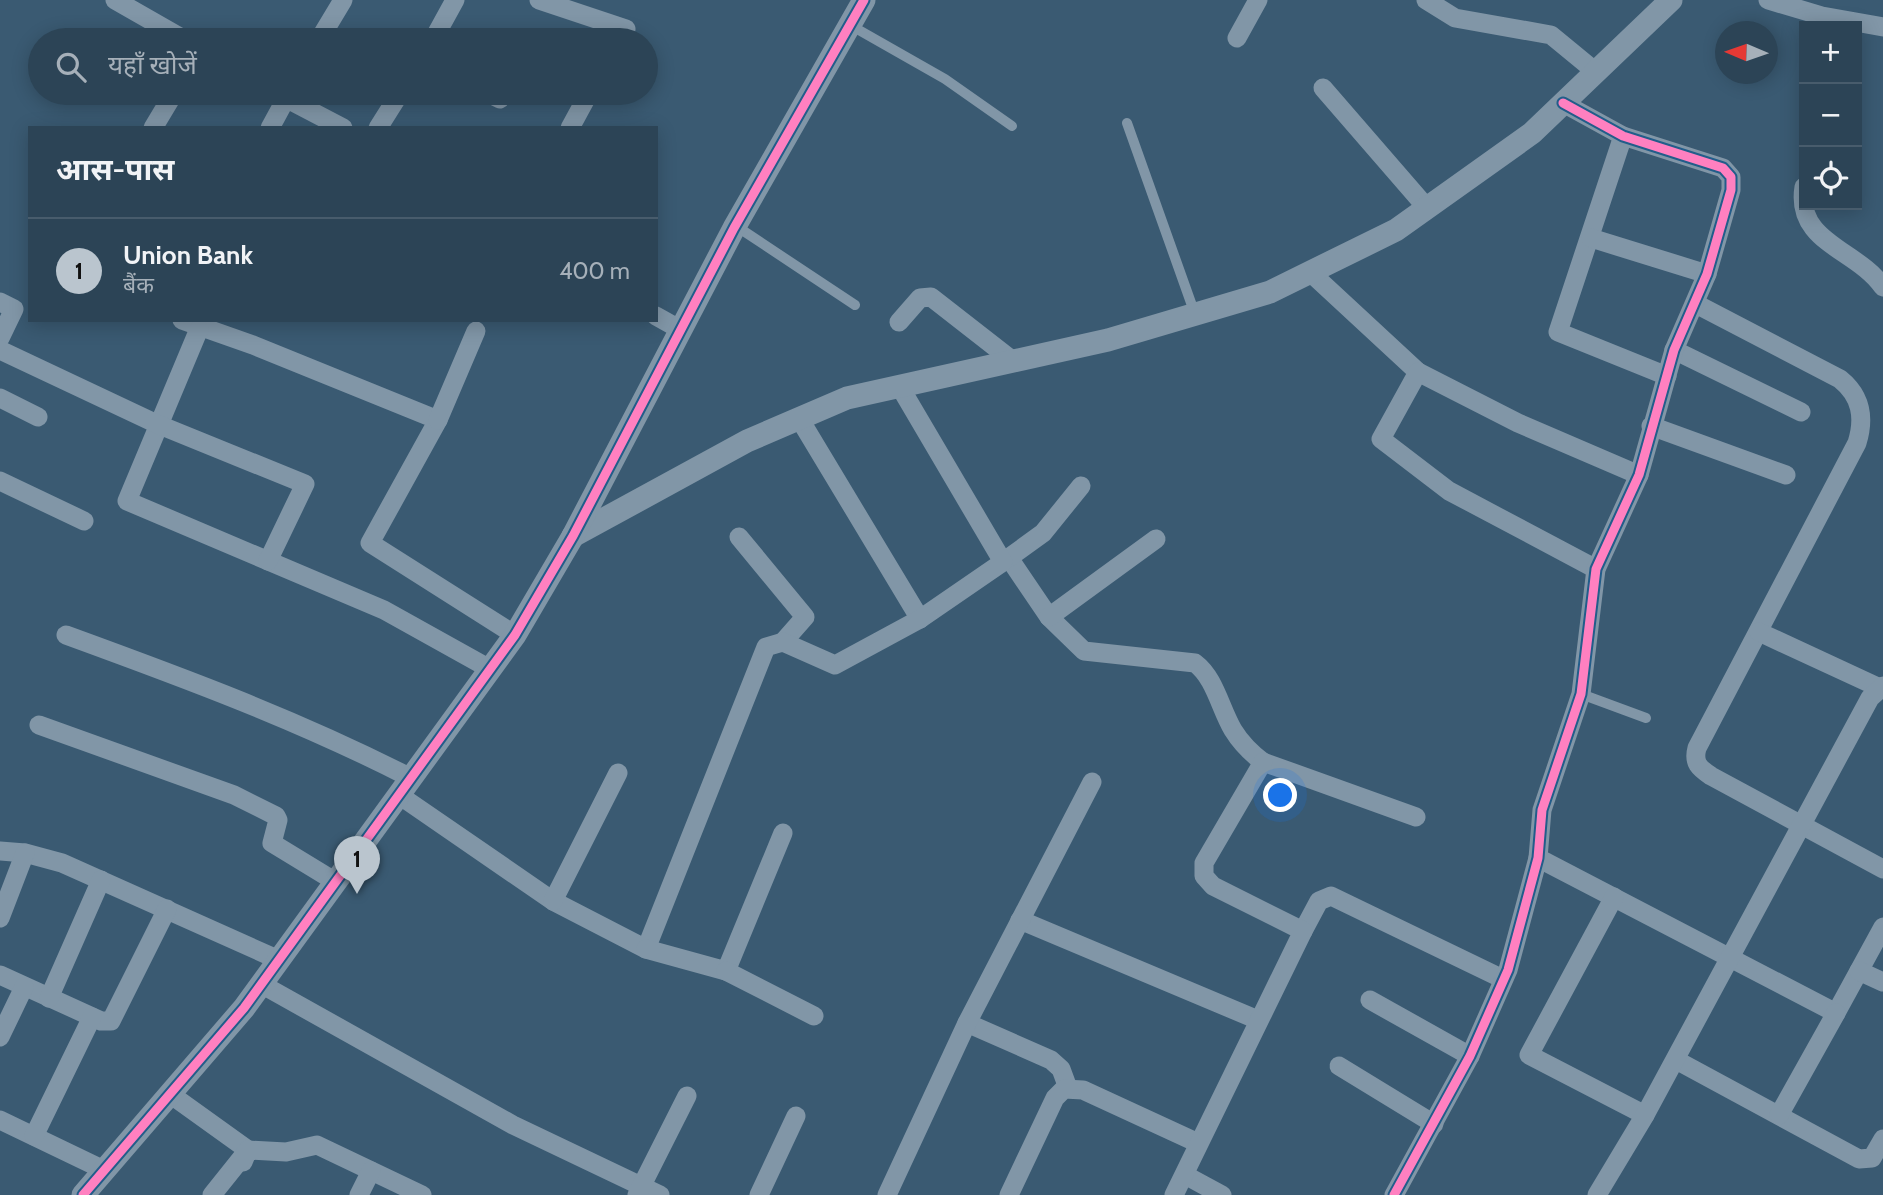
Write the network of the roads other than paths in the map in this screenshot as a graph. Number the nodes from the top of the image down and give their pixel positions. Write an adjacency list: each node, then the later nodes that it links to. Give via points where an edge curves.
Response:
1 (342, 0): 15 (street)
2 (455, 0): 16 (street)
3 (539, 0): 17 (street)
4 (864, 0): 11 (street)
5 (1258, 0): 18 (street)
6 (1426, 0): 19 (street, via 1455,18 1551,35)
7 (1670, 0): 19 (street)
8 (1768, 0): 10 (street)
9 (119, 1): 14 (street)
10 (1821, 21)
11 (850, 25): 33 (lane, via 945,79); 37 (street)
12 (1862, 25): 13 (street)
13 (1883, 27)
14 (165, 28)
15 (326, 28)
16 (440, 28)
17 (623, 28)
18 (1237, 38)
19 (1596, 72): 21 (street)
20 (1323, 88): 35 (street)
21 (1563, 103): 34 (street); 35 (street, via 1532,134)
22 (167, 105): 28 (street)
23 (280, 105): 29 (street)
24 (302, 105): 30 (street)
25 (392, 105): 31 (street)
26 (583, 105): 32 (street)
27 (1127, 123): 45 (lane)
28 (154, 126)
29 (271, 126)
30 (339, 126)
31 (378, 126)
32 (571, 126)
33 (1012, 126)
34 (1623, 136): 38 (street); 40 (street, via 1728,171 1731,190)
35 (1427, 208): 39 (street, via 1396,230)
36 (1803, 210): 41 (street, via 1812,229)
37 (736, 225): 44 (lane); 49 (street)
38 (1591, 238): 40 (street); 56 (street, via 1558,332)
39 (1310, 272): 45 (street, via 1270,292); 55 (street)
40 (1707, 274): 43 (street)
41 (1883, 287)
42 (0, 302): 51 (street, via 14,309)
43 (1696, 303): 53 (street); 78 (street, via 1840,379 1850,387 1861,410 1857,443)
44 (855, 305)
45 (1195, 314): 54 (street)
46 (658, 317): 49 (street)
47 (900, 322): 54 (street, via 920,298 931,297)
48 (190, 324): 62 (street); 63 (street)
49 (681, 330): 70 (street)
50 (476, 331): 62 (street)
51 (0, 338)
52 (0, 350): 63 (street)
53 (1674, 350): 56 (street); 59 (street)
54 (1013, 361): 57 (street)
55 (1418, 372): 65 (street, via 1518,423); 75 (street, via 1381,439 1459,497)
56 (1667, 376): 64 (street)
57 (900, 387): 61 (street, via 847,398); 73 (street)
58 (0, 398): 60 (street)
59 (1801, 412)
60 (38, 417)
61 (799, 418): 70 (street, via 747,441); 77 (street)
62 (438, 420): 80 (street, via 370,543)
63 (157, 424): 74 (street, via 127,501); 74 (street, via 306,484)
64 (1651, 426): 65 (street); 66 (street)
65 (1639, 475): 75 (street)
66 (1786, 475)
67 (0, 481): 69 (street)
68 (1081, 486): 73 (street, via 1043,533)
69 (84, 520)
70 (573, 536): 80 (street)
71 (739, 537): 81 (street, via 805,617)
72 (1156, 539): 76 (street)
73 (1006, 560): 76 (street); 77 (street)
74 (268, 561): 82 (street, via 384,610)
75 (1596, 569): 84 (street)
76 (1049, 617): 87 (street, via 1084,652 1195,663 1208,678 1233,729)
77 (920, 619): 81 (street, via 835,665)
78 (1759, 632): 83 (street); 92 (street, via 1697,747 1695,760 1700,769)
79 (66, 635): 90 (street, via 327,735)
80 (515, 635): 82 (street)
81 (783, 642): 107 (street, via 766,647)
82 (490, 669): 90 (street)
83 (1881, 687): 92 (street, via 1870,698)
84 (1581, 694): 85 (lane); 96 (street, via 1542,810)
85 (1646, 718)
86 (38, 725): 99 (street, via 234,794 275,816 277,825 271,839 276,848)
87 (1263, 762): 91 (street); 106 (street, via 1205,863 1203,876 1213,886)
88 (618, 774): 101 (street)
89 (1092, 782): 104 (street)
90 (405, 786): 99 (street); 101 (street)
91 (1416, 817)
92 (1801, 826): 97 (street); 108 (street)
93 (783, 834): 110 (street)
94 (0, 851): 95 (street)
95 (25, 853): 98 (street); 103 (street)
96 (1538, 858): 100 (street); 113 (street)
97 (1883, 869)
98 (101, 880): 102 (street); 117 (street)
99 (335, 882): 109 (street)
100 (1614, 897): 108 (street); 131 (street, via 1530,1055)
101 (553, 901): 107 (street)
102 (167, 909): 109 (street); 121 (street, via 114,1019 105,1022)
103 (0, 918)
104 (1020, 920): 122 (street); 123 (street)
105 (1883, 926): 111 (street)
106 (1303, 931): 113 (street, via 1319,901 1331,896); 122 (street)
107 (646, 949): 110 (street)
108 (1731, 958): 119 (street); 126 (street)
109 (279, 960): 115 (street)
110 (726, 971): 120 (street)
111 (1859, 971): 114 (street); 119 (street)
112 (0, 975): 116 (street)
113 (1503, 979): 125 (street)
114 (1883, 982)
115 (261, 985): 129 (street); 143 (street)
116 (24, 986): 117 (street); 124 (street)
117 (50, 998): 121 (street)
118 (1370, 1000): 125 (street)
119 (1836, 1013): 132 (street)
120 (814, 1016)
121 (92, 1017): 136 (street)
122 (1258, 1020): 138 (street)
123 (967, 1023): 128 (street, via 1051,1060); 151 (street)
124 (0, 1037)
125 (1471, 1056): 135 (street)
126 (1676, 1060): 131 (street); 132 (street)
127 (1339, 1066): 135 (street)
128 (1068, 1088): 138 (street, via 1083,1090); 152 (street, via 1055,1098)
129 (170, 1094): 139 (street); 140 (street)
130 (687, 1096): 143 (street)
131 (1646, 1115): 156 (street)
132 (1779, 1115): 137 (street, via 1864,1160 1872,1158)
133 (796, 1116): 150 (street)
134 (0, 1120): 136 (street)
135 (1434, 1124): 155 (street)
136 (34, 1136): 140 (street)
137 (1883, 1139)
138 (1198, 1143): 142 (street)
139 (248, 1150): 141 (street, via 286,1152 317,1145); 145 (street); 146 (street)
140 (104, 1170): 144 (street)
141 (371, 1171): 147 (street); 148 (street)
142 (1185, 1175): 153 (street); 154 (street)
143 (639, 1190): 149 (street)
144 (83, 1195)
145 (212, 1195)
146 (230, 1195)
147 (359, 1195)
148 (422, 1195)
149 (660, 1195)
150 (759, 1195)
151 (887, 1195)
152 (1009, 1195)
153 (1174, 1195)
154 (1222, 1195)
155 (1394, 1195)
156 (1597, 1195)

